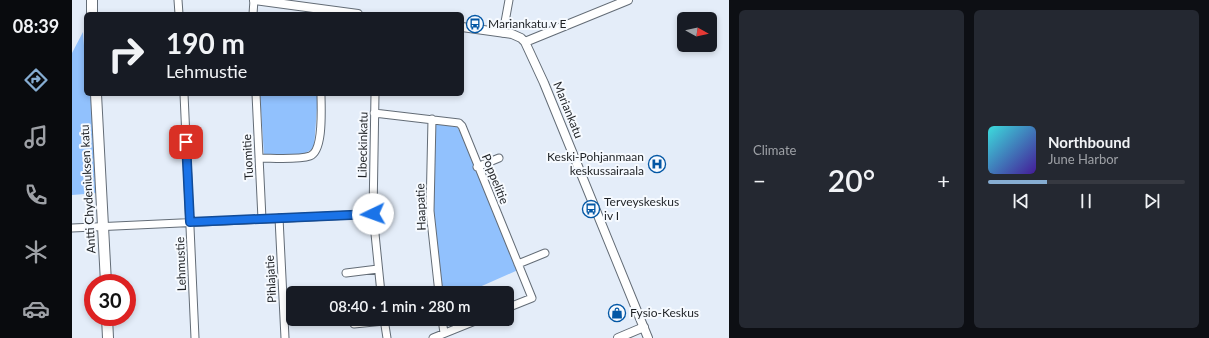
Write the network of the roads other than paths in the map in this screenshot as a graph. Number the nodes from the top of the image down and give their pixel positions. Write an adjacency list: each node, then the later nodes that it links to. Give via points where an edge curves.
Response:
1 (92, 0): 7 (main road)
2 (178, 0): 8 (street)
3 (254, 0): 6 (street); 9 (street)
4 (509, 0): 12 (street)
5 (628, 0): 13 (street)
6 (296, 3): 10 (street)
7 (92, 12)
8 (179, 12)
9 (253, 12)
10 (326, 12)
11 (464, 27): 12 (street)
12 (503, 33): 13 (street, via 517,36)
13 (525, 42): 42 (street, Mariankatu, via 544,82)
14 (96, 96): 28 (main road, Antti Chydeniuksen katu)
15 (184, 96): 27 (street, Lehmustie)
16 (256, 96): 21 (street, Tuomitie)
17 (321, 96): 21 (street, via 317,150 305,157)
18 (375, 96): 19 (street, Libeckinkatu)
19 (374, 113): 20 (street, Poppelitie); 24 (street, Libeckinkatu)
20 (432, 119): 23 (street, Poppelitie, via 459,123 462,126); 36 (street, Haapatie, via 430,211)
21 (259, 158): 26 (street, Tuomitie)
22 (499, 158): 23 (street)
23 (477, 167): 31 (street, Poppelitie)
24 (373, 214): 25 (street); 32 (street, Libeckinkatu)
25 (279, 218): 26 (street); 46 (street, Pihlajatie)
26 (262, 219): 27 (street)
27 (190, 222): 28 (street); 45 (street, Lehmustie)
28 (103, 226): 29 (street); 34 (main road, Antti Chydeniuksen katu)
29 (72, 228)
30 (545, 253): 31 (street)
31 (518, 264): 37 (street, Poppelitie, via 532,298)
32 (378, 269): 33 (street); 35 (street, Libeckinkatu)
33 (346, 273)
34 (106, 274)
35 (380, 286)
36 (438, 286)
37 (514, 305)
38 (107, 326): 44 (main road)
39 (385, 326): 47 (street)
40 (443, 326): 43 (street)
41 (462, 326): 43 (street)
42 (644, 327): 49 (street); 50 (street, Mariankatu)
43 (444, 333): 48 (street)
44 (108, 338)
45 (195, 338)
46 (285, 338)
47 (387, 338)
48 (433, 338)
49 (618, 338)
50 (648, 338)

